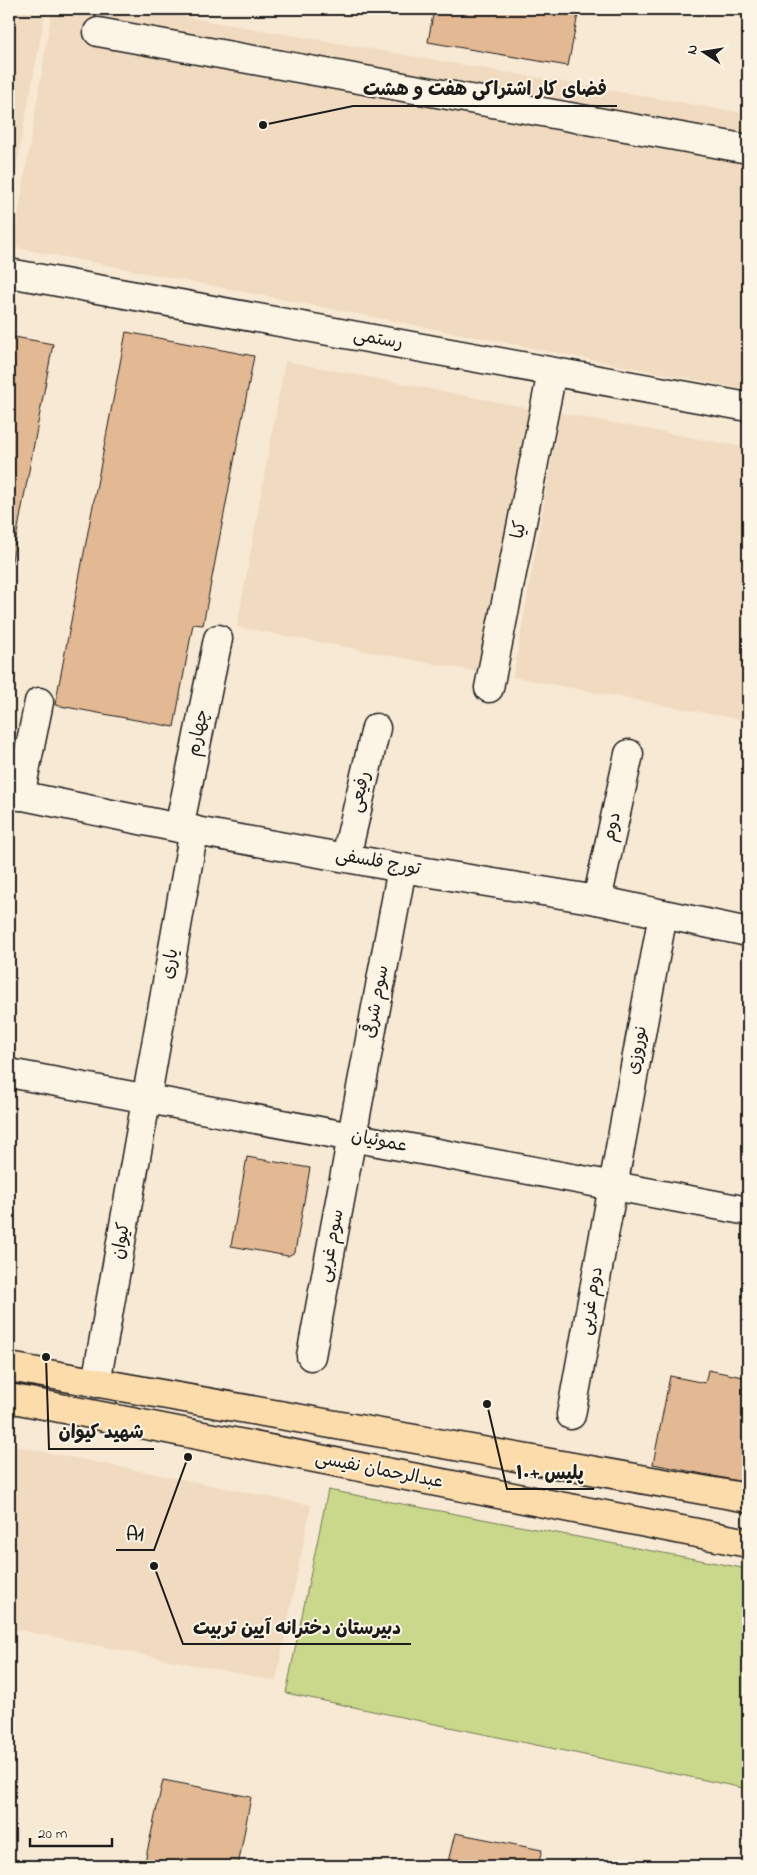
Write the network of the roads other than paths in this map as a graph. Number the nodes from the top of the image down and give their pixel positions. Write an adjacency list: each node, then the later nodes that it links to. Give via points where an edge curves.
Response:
1 (98, 32): 2 (street)
2 (748, 149)
3 (9, 273): 4 (street, رستمی)
4 (552, 372): 5 (street, رستمی); 7 (street, کیا)
5 (748, 407)
6 (218, 639): 12 (street, چهارم)
7 (489, 688)
8 (40, 702): 11 (street)
9 (376, 728): 13 (street, رفیعی)
10 (629, 754): 15 (street, دوم)
11 (14, 794): 12 (street, تورج فلسفی)
12 (187, 829): 13 (street, تورج فلسفی); 19 (street, یاری)
13 (346, 857): 14 (street, تورج فلسفی)
14 (402, 868): 15 (street, تورج فلسفی); 20 (street, سوم شرقی)
15 (598, 900): 16 (street, تورج فلسفی)
16 (663, 914): 17 (street, تورج فلسفی); 21 (street, نوروزی)
17 (748, 932)
18 (9, 1073): 19 (street, عموئیان)
19 (147, 1098): 20 (street, عموئیان); 25 (street, کیوان)
20 (352, 1137): 21 (street, عموئیان); 23 (street, سوم غربی)
21 (614, 1186): 22 (street, عموئیان); 27 (street, دوم غربی)
22 (748, 1211)
23 (311, 1356)
24 (9, 1367): 25 (main road, عبدالرحمان نفیسی)
25 (96, 1383): 28 (main road, عبدالرحمان نفیسی)
26 (9, 1398): 29 (main road, عبدالرحمان نفیسی)
27 (571, 1415)
28 (748, 1498)
29 (748, 1543)

